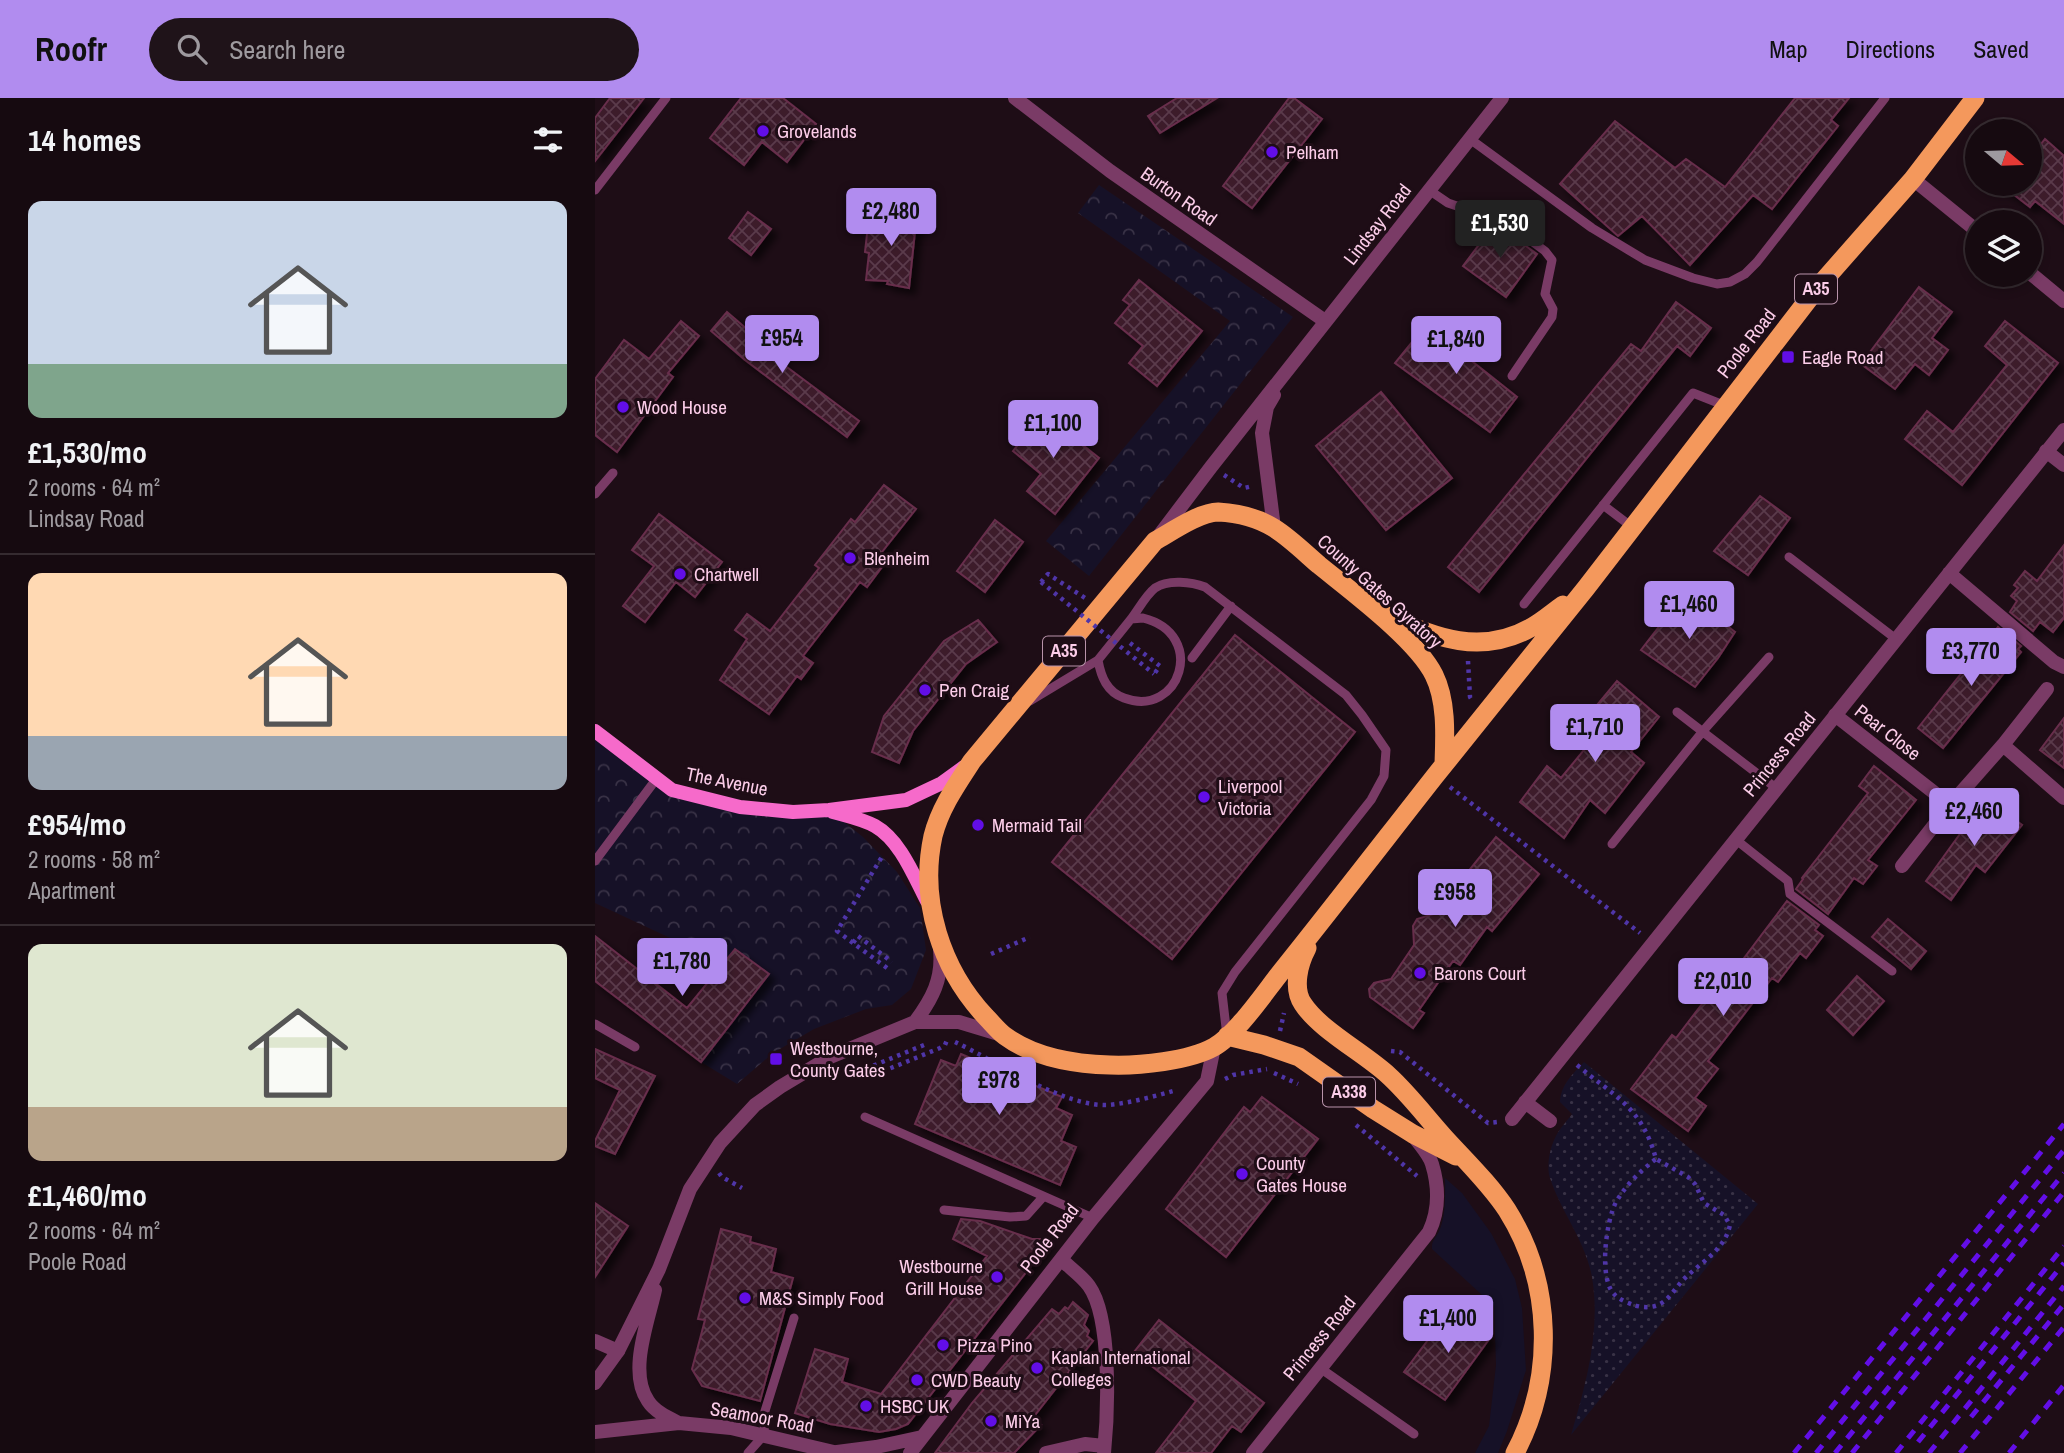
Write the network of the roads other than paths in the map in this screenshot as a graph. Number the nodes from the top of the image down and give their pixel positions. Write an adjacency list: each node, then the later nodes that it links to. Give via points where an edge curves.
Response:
1 (666, 98): 8 (lane)
2 (1015, 98): 13 (street, Burton Road, via 1110,171)
3 (1502, 98): 6 (street, Lindsay Road)
4 (1885, 98): 6 (lane, via 1757,262 1745,274 1717,284 1645,260 1592,228)
5 (1975, 98): 7 (highway, Poole Road / A35)
6 (1469, 139): 9 (street, Lindsay Road)
7 (1913, 179): 10 (street); 16 (highway, Poole Road / A35, via 1818,287)
8 (595, 190)
9 (1429, 190): 13 (street, Lindsay Road); 15 (lane, via 1448,203 1507,223 1552,260 1545,294 1552,317)
10 (1965, 221)
11 (2042, 283): 12 (street)
12 (2064, 301)
13 (1325, 321): 14 (street, Lindsay Road)
14 (1284, 375): 23 (street, Lindsay Road, via 1268,407 1262,433); 25 (street, Lindsay Road)
15 (1512, 376)
16 (1726, 406): 22 (lane, via 1693,393); 24 (highway, Poole Road / A35)
17 (2064, 430): 18 (street, Princess Road)
18 (2046, 452): 19 (street); 27 (street, Princess Road)
19 (2064, 465)
20 (613, 473): 21 (lane)
21 (595, 494)
22 (1603, 505): 24 (lane); 29 (lane)
23 (1274, 527): 25 (highway, County Gates Gyratory / A35, via 1245,516 1215,512); 31 (highway, County Gates Gyratory / A35)
24 (1633, 527): 28 (highway, Poole Road / A35)
25 (1155, 541): 39 (highway, County Gates Gyratory / A35)
26 (1789, 557): 33 (lane)
27 (1949, 573): 33 (street, Princess Road); 37 (street)
28 (1586, 587): 31 (highway, Poole Road / A35, via 1533,627 1501,640 1468,643 1417,629); 46 (highway, Poole Road / A35)
29 (1524, 604)
30 (1231, 606): 32 (lane, via 1198,584 1175,582 1156,588); 35 (lane); 63 (lane, via 1346,695 1386,750 1384,776 1371,800 1222,993)
31 (1371, 608): 46 (highway, County Gates Gyratory / A35, via 1426,660 1436,678 1445,728)
32 (1131, 619): 36 (lane); 36 (lane, via 1155,621 1175,637 1182,660 1172,687 1147,701 1119,696 1108,687)
33 (1896, 639): 41 (street, Princess Road)
34 (1769, 657): 43 (lane)
35 (1192, 658)
36 (1098, 660): 39 (lane)
37 (2064, 667)
38 (2047, 689): 44 (street)
39 (1014, 711): 45 (highway, County Gates Gyratory / A35)
40 (1677, 712): 43 (lane)
41 (1835, 715): 48 (street, Princess Road); 50 (street, Pear Close)
42 (595, 731): 47 (main road, The Avenue)
43 (1703, 732): 48 (lane); 53 (lane)
44 (2003, 745): 49 (street); 50 (street)
45 (972, 761): 51 (main road, The Avenue, via 916,797); 56 (highway, County Gates Gyratory / A35, via 943,809 934,835)
46 (1440, 770): 57 (highway, A35)
47 (657, 778): 51 (main road, The Avenue, via 672,790 740,807); 54 (lane)
48 (1776, 788): 52 (street, Princess Road)
49 (2064, 798)
50 (1950, 805): 55 (street)
51 (829, 810): 56 (main road, The Avenue, via 887,834)
52 (1735, 839): 59 (lane, via 1788,881 1790,894); 65 (street, Princess Road)
53 (1612, 844)
54 (595, 861)
55 (1902, 866)
56 (930, 908): 58 (highway, County Gates Gyratory / A35)
57 (1322, 921): 63 (highway, A35); 70 (highway, A338, via 1301,960 1297,977 1300,999 1312,1014 1389,1075)
58 (939, 936): 60 (street, via 942,968 936,990); 62 (highway, County Gates Gyratory / A35, via 967,997)
59 (1892, 971)
60 (915, 1022): 62 (street, Seamoor Road, via 959,1022); 75 (street, Seamoor Road, via 830,1057 755,1105 720,1143 689,1189)
61 (595, 1024): 64 (lane)
62 (1004, 1035): 63 (highway, County Gates Gyratory / A35, via 1059,1060 1123,1066 1165,1062)
63 (1221, 1042): 69 (highway, A338, via 1265,1045 1299,1057); 73 (street, Poole Road, via 1207,1081)
64 (635, 1047)
65 (1525, 1102): 67 (street, Princess Road); 68 (street)
66 (866, 1118): 71 (lane)
67 (1512, 1119)
68 (1550, 1121)
69 (1413, 1134): 70 (highway, A338); 79 (street, Princess Road, via 1431,1163 1435,1219)
70 (1466, 1161): 92 (highway, A338, via 1507,1211 1532,1262 1539,1289 1544,1347 1541,1370 1532,1413)
71 (1043, 1197): 72 (lane, via 1025,1216); 73 (lane)
72 (944, 1210)
73 (1093, 1218): 74 (street, Poole Road)
74 (1062, 1259): 85 (street, Poole Road); 86 (street, via 1090,1287 1100,1312 1107,1378)
75 (659, 1269): 78 (street, Seamoor Road); 81 (street, Seamoor Road, via 638,1364 648,1401)
76 (794, 1318): 84 (lane, via 765,1410)
77 (595, 1342): 78 (street)
78 (618, 1351): 80 (street, Seamoor Road)
79 (1320, 1368): 83 (lane); 88 (street, Princess Road)
80 (595, 1383)
81 (679, 1423): 82 (street, Seamoor Road); 84 (street, Seamoor Road)
82 (595, 1432)
83 (1414, 1434)
84 (764, 1435): 87 (street, Seamoor Road); 89 (lane)
85 (922, 1437): 87 (street, Seamoor Road); 90 (street, Poole Road)
86 (1104, 1449): 91 (street, via 1085,1444)
87 (837, 1452)
88 (1256, 1452)
89 (748, 1453)
90 (910, 1453)
91 (1046, 1453)
92 (1515, 1453)

